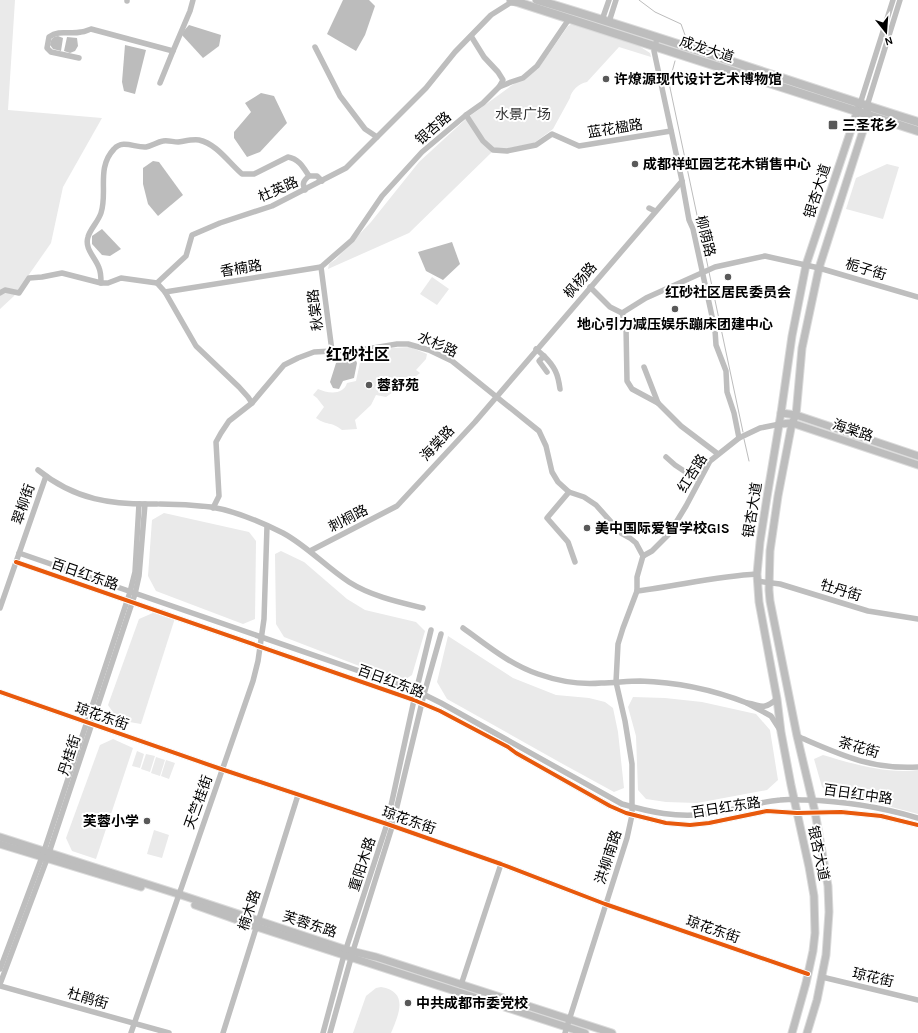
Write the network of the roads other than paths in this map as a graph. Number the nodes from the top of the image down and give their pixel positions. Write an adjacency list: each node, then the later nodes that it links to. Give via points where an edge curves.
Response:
1 (193, 0): 13 (street)
2 (537, 0): 9 (highway, 成龙大道)
3 (609, 0): 9 (street)
4 (616, 0): 9 (street)
5 (894, 0): 17 (street, 银杏大道)
6 (900, 0): 17 (street, 银杏大道)
7 (515, 1): 8 (highway, 成龙大道); 10 (street, 杜英路, via 491,15)
8 (569, 19): 11 (highway, 成龙大道); 16 (street, 银杏路, via 530,74)
9 (606, 21): 11 (highway, 成龙大道)
10 (471, 36): 16 (street, via 503,80); 24 (street, 杜英路, via 426,88)
11 (655, 42): 17 (highway, 成龙大道); 18 (highway, 成龙大道); 22 (street, 柳荫路, via 654,52)
12 (315, 47): 24 (street, via 340,96 365,129)
13 (173, 51): 14 (street, via 91,29 81,33 66,32 48,37 47,48 50,52); 15 (street)
14 (79, 58)
15 (160, 83)
16 (499, 87): 19 (street, 银杏路)
17 (863, 105): 18 (main road, 银杏大道); 20 (main road); 21 (highway, 成龙大道)
18 (857, 112): 20 (highway, 成龙大道); 31 (main road, 银杏大道)
19 (466, 115): 22 (street, 蓝花楹路, via 483,141 493,150 507,151 536,145 552,134 579,146); 32 (street, 银杏路, via 422,152 382,196 352,240)
20 (868, 115): 23 (highway, 成龙大道); 33 (main road, 银杏大道)
21 (918, 122)
22 (672, 131): 27 (street, 柳荫路)
23 (918, 132)
24 (378, 137): 26 (street, 杜英路, via 346,168)
25 (309, 176): 26 (street, via 317,176); 28 (street, via 304,181); 35 (street, via 301,164 288,157 254,174 242,174 219,151 198,140 164,141 144,147 126,144 115,148 108,158 103,174 104,202 101,214 88,237 90,251 100,269)
26 (322, 181): 28 (street, 杜英路)
27 (682, 181): 30 (street, 枫杨路); 34 (street, 柳荫路, via 688,220)
28 (305, 190): 36 (street, 杜英路, via 272,206 192,235 186,256)
29 (649, 208): 30 (street)
30 (655, 211): 37 (street, 枫杨路)
31 (806, 265): 33 (street, 栀子街); 34 (street, 栀子街, via 765,256); 51 (main road, 银杏大道, via 792,336)
32 (321, 267): 38 (street, 香楠路); 43 (street, 秋棠路)
33 (819, 268): 40 (street, 栀子街); 52 (main road, 银杏大道, via 802,348)
34 (707, 271): 41 (street, 栀子街, via 646,298); 55 (street, 柳荫路, via 716,345 726,371 727,392)
35 (101, 283): 36 (street, via 121,278); 39 (street, via 62,273 29,278 19,293 4,290)
36 (157, 283): 38 (street)
37 (590, 287): 41 (street, via 610,307); 42 (street, 枫杨路)
38 (165, 292): 49 (street, via 196,346)
39 (0, 293)
40 (918, 297)
41 (622, 312): 50 (street, via 626,326 627,381 632,389)
42 (536, 349): 44 (street); 48 (street, 枫杨路)
43 (332, 351): 48 (street, 水杉路, via 355,351 408,344 452,361); 49 (street, 水杉路, via 314,352 284,365)
44 (544, 356): 46 (street, via 539,361); 47 (street, via 554,365)
45 (644, 367): 50 (street)
46 (547, 372)
47 (560, 389)
48 (496, 396): 63 (street, 水杉路, via 539,431 546,446 552,472); 65 (street, 海棠路)
49 (252, 403): 66 (street, 水杉路, via 229,421 216,442 219,496)
50 (658, 403): 56 (street, via 681,426)
51 (782, 413): 52 (main road, 海棠路); 54 (main road, 银杏大道)
52 (796, 415): 53 (main road, 银杏大道); 57 (main road, 海棠路)
53 (792, 423): 54 (main road, 海棠路); 59 (main road, 海棠路); 74 (main road, 银杏大道, via 770,551)
54 (780, 424): 55 (street, 红杏路, via 760,428); 73 (main road, 银杏大道, via 760,542)
55 (739, 438): 56 (street, 红杏路)
56 (718, 454): 62 (street, 红杏路, via 710,461)
57 (918, 456)
58 (666, 457): 62 (street)
59 (918, 465)
60 (38, 470): 61 (street)
61 (46, 476): 64 (street, via 93,499 118,504); 69 (street, 翠柳街)
62 (699, 481): 70 (street, 红杏路, via 669,534)
63 (569, 492): 70 (street, 水杉路, via 584,497 596,505 621,533 636,543); 72 (street, via 547,518 568,542)
64 (142, 504): 66 (street); 76 (street, 丹桂街, via 139,576)
65 (397, 506): 68 (street, 刺桐路)
66 (213, 508): 67 (street)
67 (267, 526): 68 (street); 84 (street, 天竺桂街)
68 (310, 551): 79 (street, via 350,582 389,599)
69 (19, 553): 71 (street, 翠柳街); 76 (street, 百日红东路)
70 (643, 556): 75 (street, 洪柳南路, via 637,577)
71 (16, 562): 77 (street, 百日红东路); 78 (street, 翠柳街)
72 (575, 562)
73 (757, 577): 74 (street, 牡丹街); 75 (street, 牡丹街, via 720,577); 90 (main road, 银杏大道)
74 (770, 582): 80 (street, 牡丹街, via 868,611); 96 (main road, 银杏大道, via 770,601)
75 (637, 591): 86 (street, 洪柳南路, via 618,644)
76 (133, 593): 77 (street, 丹桂街); 84 (street, 百日红东路)
77 (129, 602): 85 (street, 百日红东路); 94 (street, 丹桂街)
78 (0, 608)
79 (423, 608)
80 (918, 619)
81 (463, 628): 86 (street, via 510,662 538,674 574,683)
82 (432, 630): 87 (street, 重阳木路)
83 (441, 634): 89 (street, 重阳木路)
84 (262, 636): 85 (street, 天竺桂街); 87 (street, 百日红东路)
85 (260, 647): 91 (street, 百日红东路); 98 (street, 天竺桂街, via 253,681)
86 (616, 682): 92 (street, via 677,683 723,694); 102 (street, 洪柳南路, via 632,764)
87 (417, 691): 89 (street, 百日红东路); 91 (street, 重阳木路)
88 (0, 692): 94 (street, 琼花东街)
89 (424, 694): 93 (street, 重阳木路); 102 (street, 百日红东路, via 622,804)
90 (777, 699): 92 (street, via 763,707); 95 (main road, 银杏大道)
91 (414, 700): 93 (street, 百日红东路); 107 (street, 重阳木路)
92 (747, 703): 95 (street, via 771,716)
93 (422, 704): 105 (street, 百日红东路, via 508,747 610,806); 107 (street, 重阳木路)
94 (89, 723): 98 (street, 琼花东街); 111 (street, 丹桂街)
95 (781, 732): 100 (main road, 银杏大道)
96 (796, 736): 97 (street, 茶花街, via 856,760 900,768); 101 (main road, 银杏大道)
97 (918, 767)
98 (222, 770): 99 (street, 琼花东街); 113 (street, 天竺桂街)
99 (298, 795): 107 (street, 琼花东街); 115 (street, 楠木路)
100 (794, 800): 101 (street, 百日红中路); 102 (street, 百日红东路, via 765,801 722,812 694,815 647,811); 104 (main road, 银杏大道)
101 (813, 800): 103 (main road, 银杏大道); 106 (street, 百日红中路, via 844,802)
102 (632, 806): 105 (street, 洪柳南路)
103 (815, 812): 104 (street, 百日红中路); 108 (street, 百日红中路, via 881,816); 119 (main road, 银杏大道, via 828,886 829,912)
104 (797, 813): 105 (street, 百日红东路, via 767,811 690,825 666,824); 118 (main road, 银杏大道, via 815,908 815,934)
105 (632, 815): 114 (street, 洪柳南路)
106 (918, 818)
107 (390, 825): 112 (street, 琼花东街); 116 (street, 重阳木路)
108 (918, 825)
109 (0, 837): 111 (main road, 芙蓉东路)
110 (0, 844): 111 (main road, 芙蓉东路)
111 (45, 855): 113 (main road, 芙蓉东路); 117 (street, 丹桂街); 120 (street, 丹桂街)
112 (501, 864): 114 (street, 琼花东街); 121 (street)
113 (177, 896): 115 (main road, 芙蓉东路); 123 (street, 天竺桂街)
114 (605, 904): 118 (street, 琼花东街); 124 (street, 洪柳南路)
115 (258, 924): 116 (main road, 芙蓉东路); 127 (street, 楠木路)
116 (349, 953): 121 (main road, 芙蓉东路); 124 (main road, 芙蓉东路); 128 (street, 重阳木路); 129 (street, 重阳木路)
117 (0, 970)
118 (808, 974): 132 (main road, 银杏大道)
119 (822, 977): 122 (street, 琼花街); 133 (main road, 银杏大道)
120 (0, 985): 123 (street, 杜鹃街)
121 (461, 986): 124 (main road, 芙蓉东路)
122 (918, 1000)
123 (134, 1023): 125 (street, 天竺桂街); 126 (street, 杜鹃街)
124 (567, 1026): 130 (main road, 芙蓉东路); 131 (main road, 芙蓉东路)
125 (131, 1033)
126 (169, 1033)
127 (223, 1033)
128 (323, 1033)
129 (330, 1033)
130 (585, 1033)
131 (612, 1033)
132 (792, 1033)
133 (807, 1033)

